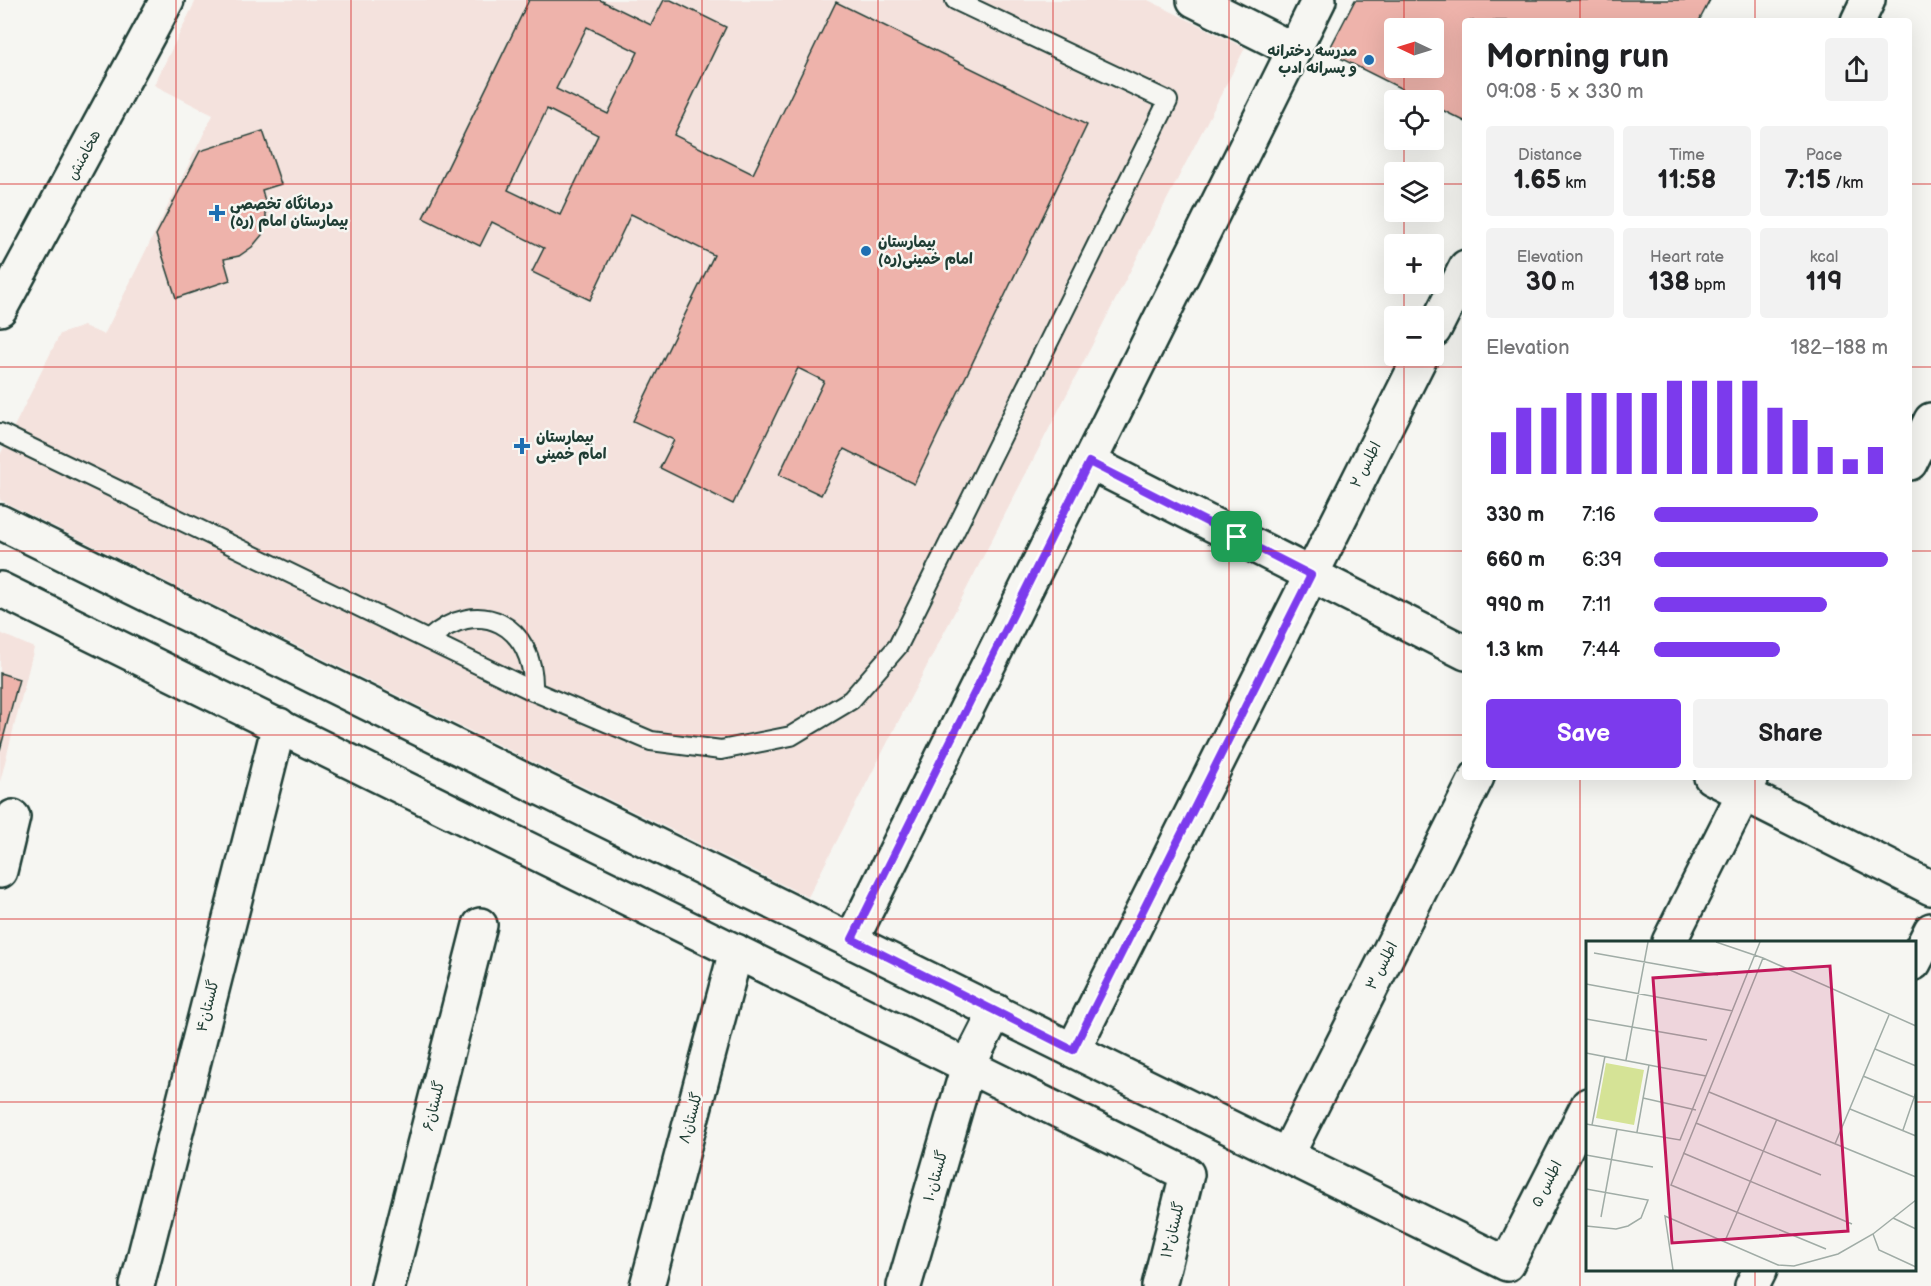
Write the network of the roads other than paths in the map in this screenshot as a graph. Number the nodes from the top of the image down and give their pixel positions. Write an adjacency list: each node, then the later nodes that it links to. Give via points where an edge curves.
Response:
1 (167, 0): 9 (street, هخامنش)
2 (955, 0): 21 (lane, via 1168,100 898,646 851,700 801,730 790,736 721,750 651,741)
3 (1194, 0): 7 (street)
4 (1319, 0): 7 (street)
5 (1868, 0): 6 (street)
6 (1859, 18)
7 (1294, 50): 15 (street)
8 (1462, 275): 10 (street)
9 (0, 309)
10 (1444, 310)
11 (1416, 366): 17 (street, اطلس ۲)
12 (1931, 420): 14 (street)
13 (0, 432): 19 (lane)
14 (1912, 459)
15 (1089, 462): 17 (street); 31 (street)
16 (0, 522): 31 (street)
17 (1311, 575): 20 (street); 36 (street, اطلس ۲)
18 (0, 589): 22 (street)
19 (428, 640): 21 (lane); 21 (lane, via 443,626 462,618 482,617 501,622 517,634 529,651 534,670)
20 (1462, 651)
21 (533, 691)
22 (279, 726): 33 (street); 41 (street, گلستان۴)
23 (1475, 780): 39 (street, اطلس ۳)
24 (1725, 780): 25 (street)
25 (1748, 785): 28 (street); 32 (street)
26 (14, 817): 27 (street)
27 (0, 871)
28 (1931, 888)
29 (480, 925): 42 (street, گلستان۶)
30 (1931, 930): 34 (street)
31 (852, 939): 35 (street)
32 (1670, 941)
33 (736, 951): 37 (street); 43 (street, گلستان۸)
34 (1916, 959)
35 (996, 1011): 36 (street); 37 (street, گلستان۱۰)
36 (1073, 1050): 39 (street)
37 (968, 1066): 44 (street, گلستان۱۰); 45 (street, گلستان۱۲, via 1187,1174)
38 (1586, 1107): 39 (street, اطلس ۵, via 1508,1264)
39 (1287, 1155)
40 (1759, 1271): 46 (street)
41 (137, 1286)
42 (388, 1286)
43 (647, 1286)
44 (904, 1286)
45 (1159, 1286)
46 (1752, 1286)

